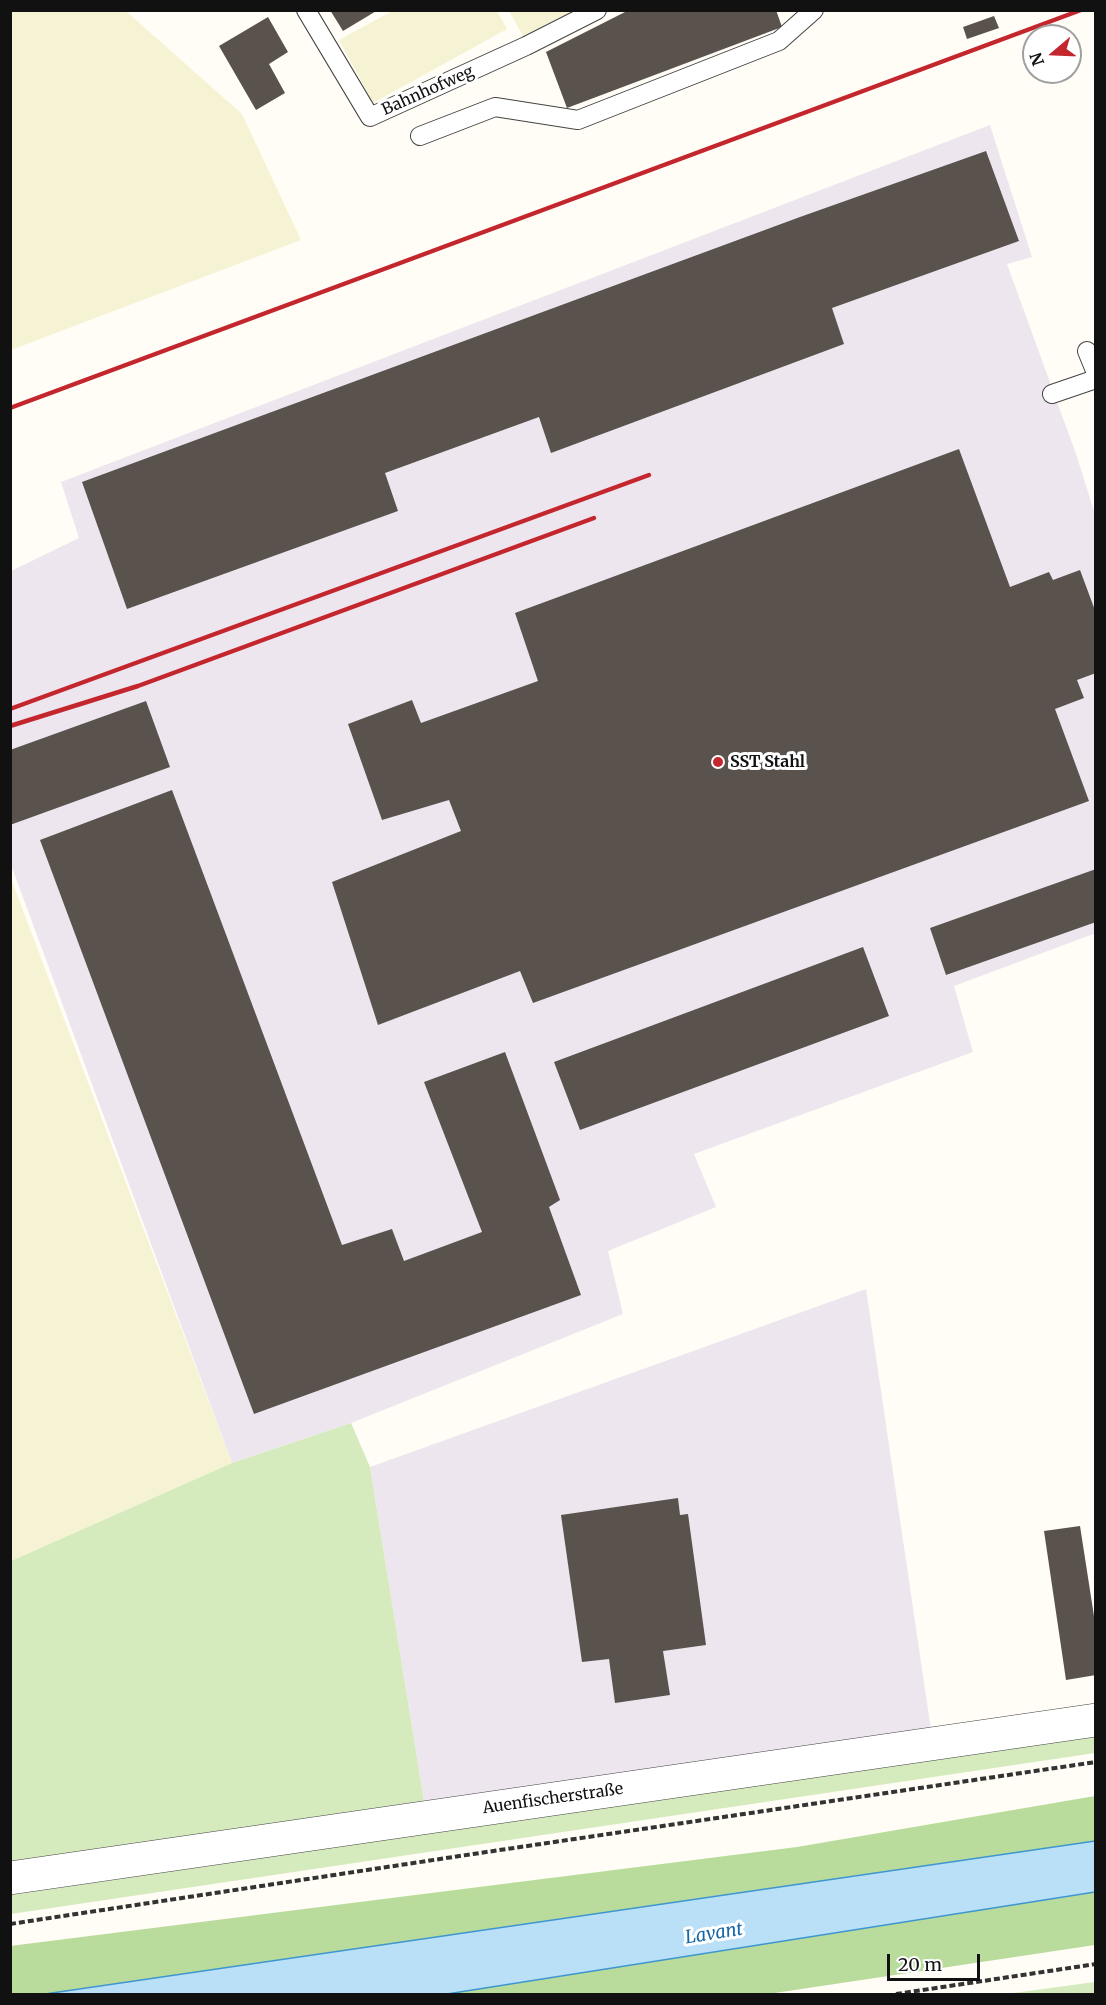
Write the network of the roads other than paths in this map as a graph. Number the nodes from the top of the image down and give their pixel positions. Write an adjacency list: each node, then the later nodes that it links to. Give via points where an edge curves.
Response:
1 (306, 10): 2 (lane, Bahnhofweg, via 370,117)
2 (597, 10)
3 (814, 10): 4 (lane, via 779,41 578,120 495,107)
4 (420, 136)
5 (1087, 351): 6 (lane)
6 (1095, 373)
7 (1095, 379): 8 (lane)
8 (1052, 394)
9 (1095, 1720): 10 (street, Auenfischerstraße)
10 (10, 1878)

